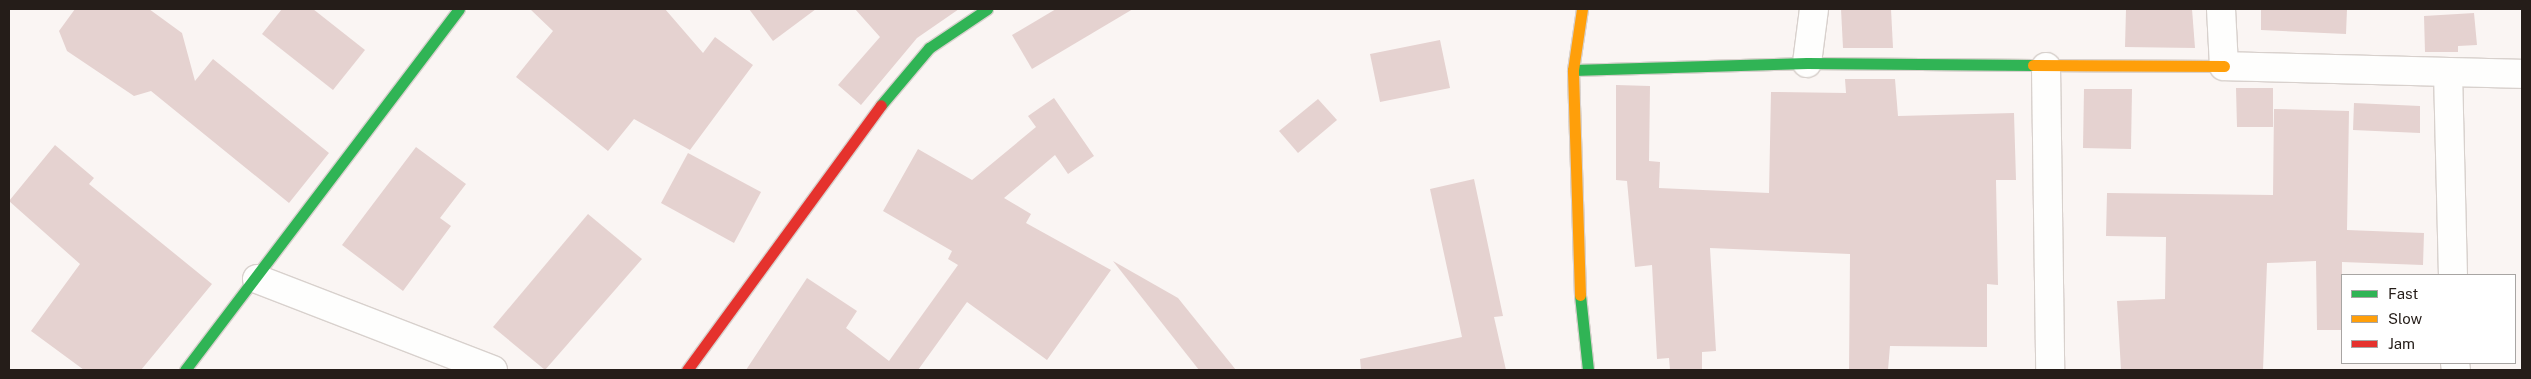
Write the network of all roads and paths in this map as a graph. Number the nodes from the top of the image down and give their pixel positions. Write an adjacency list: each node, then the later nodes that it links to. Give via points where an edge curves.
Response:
1 (458, 9): 13 (street)
2 (987, 9): 16 (street, via 929,48 864,125)
3 (1582, 9): 9 (street)
4 (1814, 9): 6 (street)
5 (2221, 9): 7 (street)
6 (1807, 63): 8 (street); 9 (street)
7 (2224, 66): 8 (street); 10 (street)
8 (2046, 67): 18 (street)
9 (1573, 70): 17 (street, via 1577,261)
10 (2448, 72): 11 (street); 12 (street)
11 (2522, 74)
12 (2453, 274)
13 (257, 279): 14 (street); 15 (street)
14 (185, 370)
15 (493, 370)
16 (687, 370)
17 (1588, 370)
18 (2050, 370)

